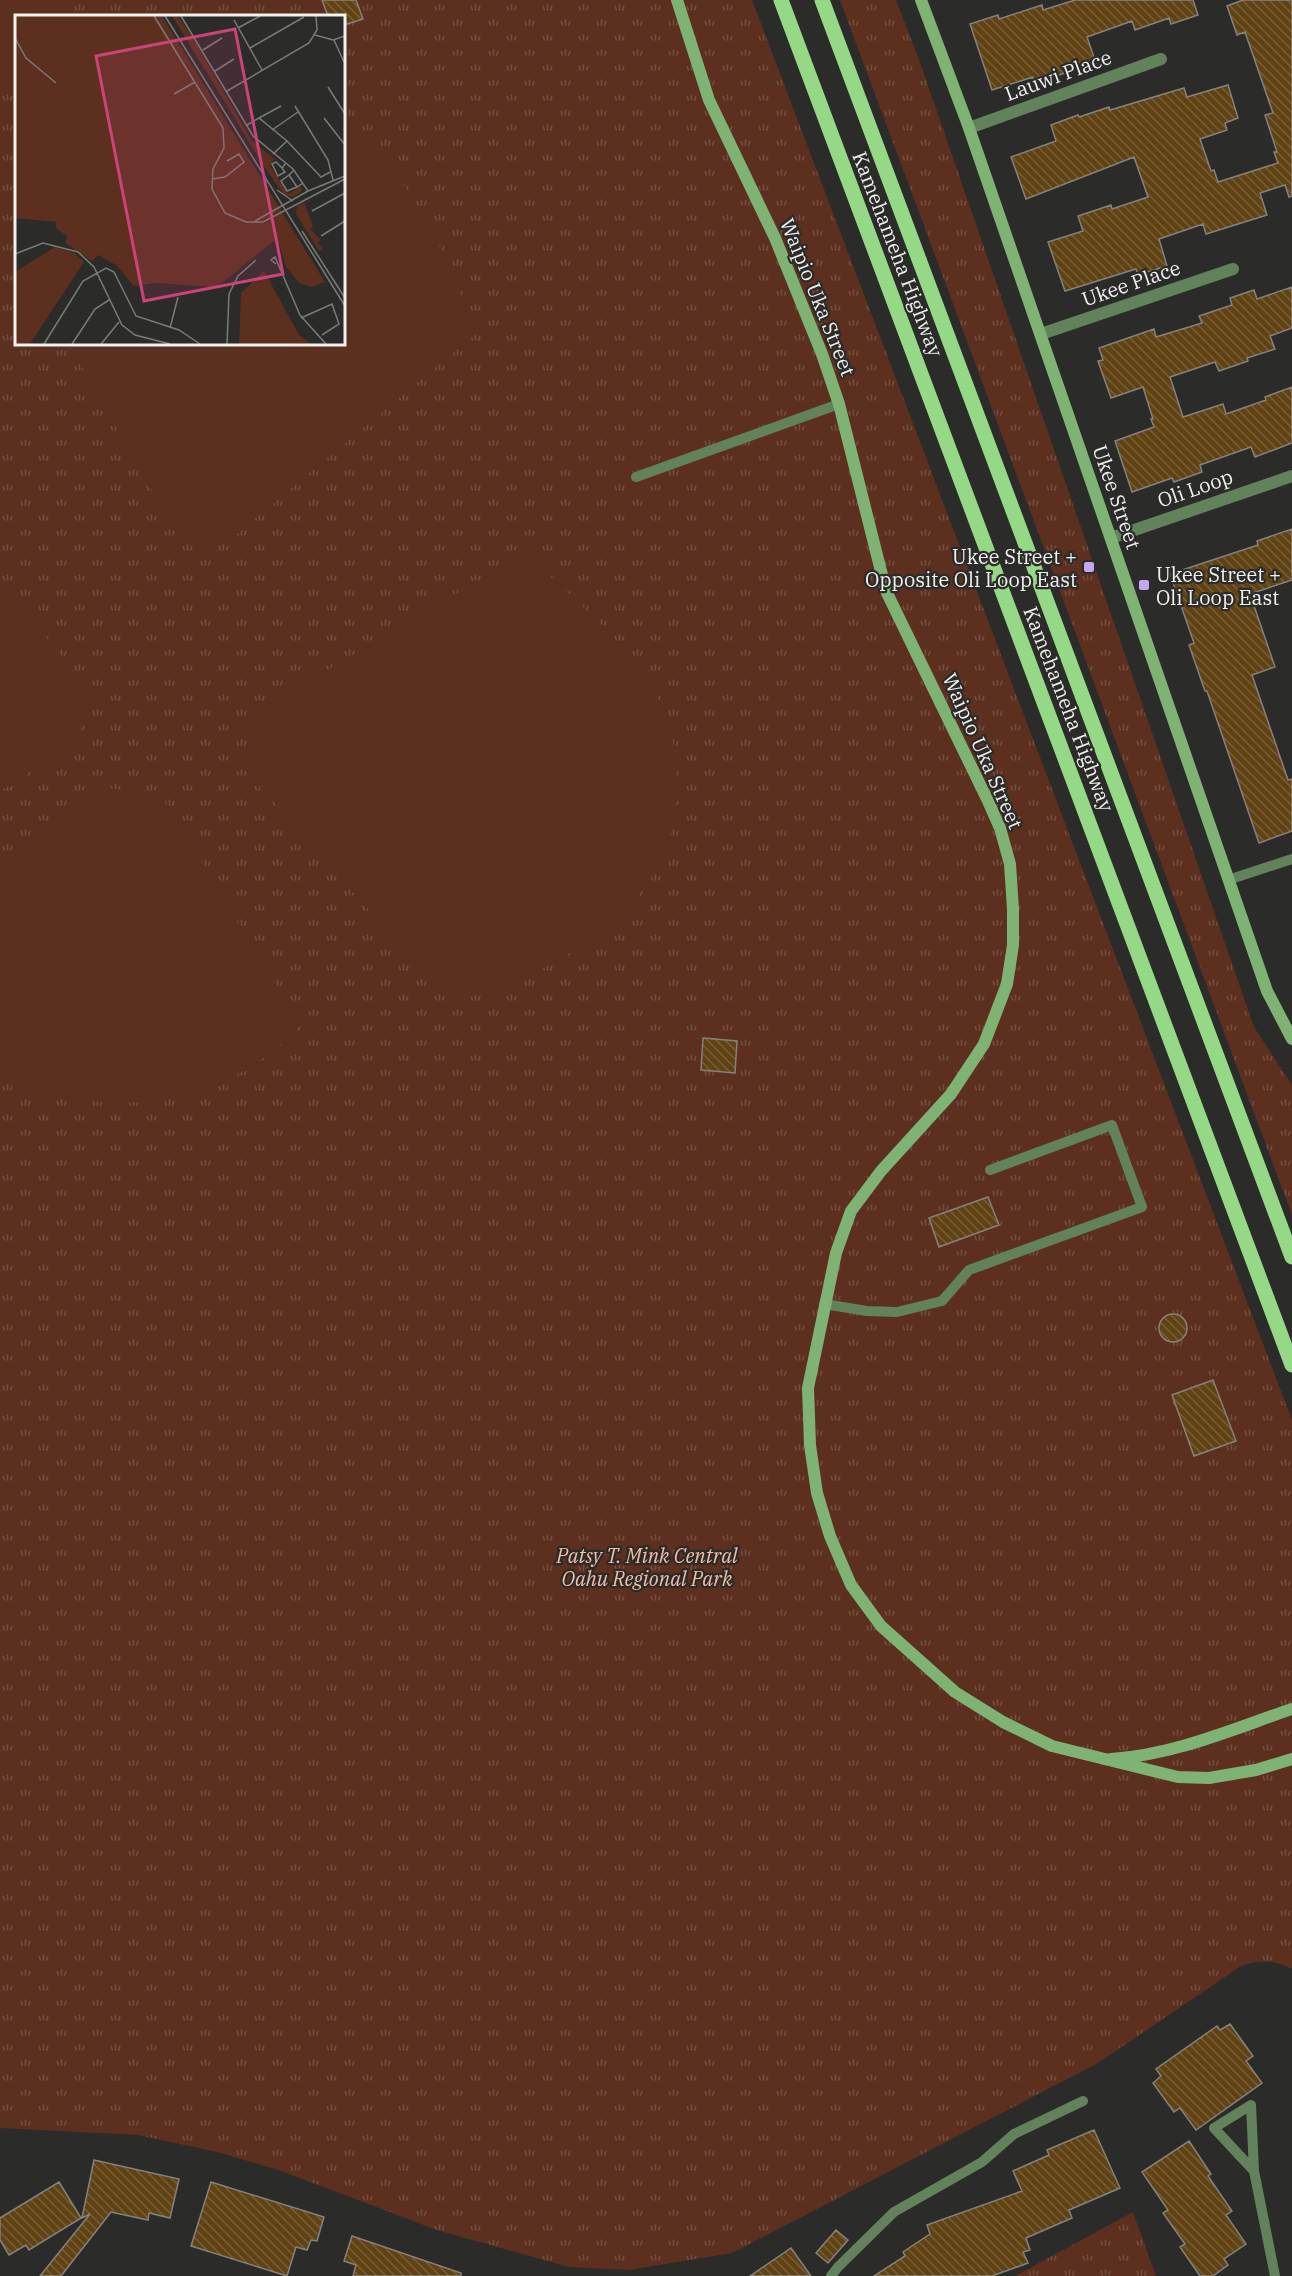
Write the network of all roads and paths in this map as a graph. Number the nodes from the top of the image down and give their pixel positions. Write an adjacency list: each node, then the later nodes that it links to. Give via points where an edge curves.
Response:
1 (677, 0): 9 (street, Waipio Uka Street, via 710,100 775,238)
2 (781, 0): 19 (main road, Kamehameha Highway)
3 (822, 0): 17 (main road, Kamehameha Highway)
4 (921, 0): 6 (street, Ukee Street)
5 (1161, 59): 6 (street, Lauwi Place)
6 (969, 128): 8 (street, Ukee Street)
7 (1233, 269): 8 (street, Ukee Place)
8 (1041, 334): 12 (street, Ukee Street)
9 (839, 404): 11 (lane); 18 (street, Waipio Uka Street, via 886,591 1000,828 1010,864 1013,945 1006,984 984,1044 951,1094 880,1171 851,1211)
10 (1292, 476): 12 (street, Oli Loop)
11 (636, 477)
12 (1111, 538): 14 (street, Ukee Street)
13 (1292, 859): 14 (lane)
14 (1228, 880): 15 (street, Ukee Street, via 1268,991)
15 (1292, 1039)
16 (990, 1170): 18 (lane, via 1112,1125 1142,1207 969,1270 942,1301 897,1312)
17 (1292, 1257)
18 (824, 1304): 22 (street, Waipio Uka Street, via 808,1388 810,1445 817,1493 851,1585 880,1626 955,1692 1052,1746)
19 (1292, 1365)
20 (1292, 1709): 22 (street, Waipio Uka Street, via 1202,1741)
21 (1292, 1759): 22 (street, Waipio Uka Street, via 1209,1778 1178,1777)
22 (1101, 1760)
23 (1083, 2101): 25 (lane, via 1014,2134 982,2162 894,2212)
24 (1254, 2171): 24 (lane, via 1214,2128 1251,2105 1252,2138); 26 (lane)
25 (831, 2276)
26 (1275, 2276)

